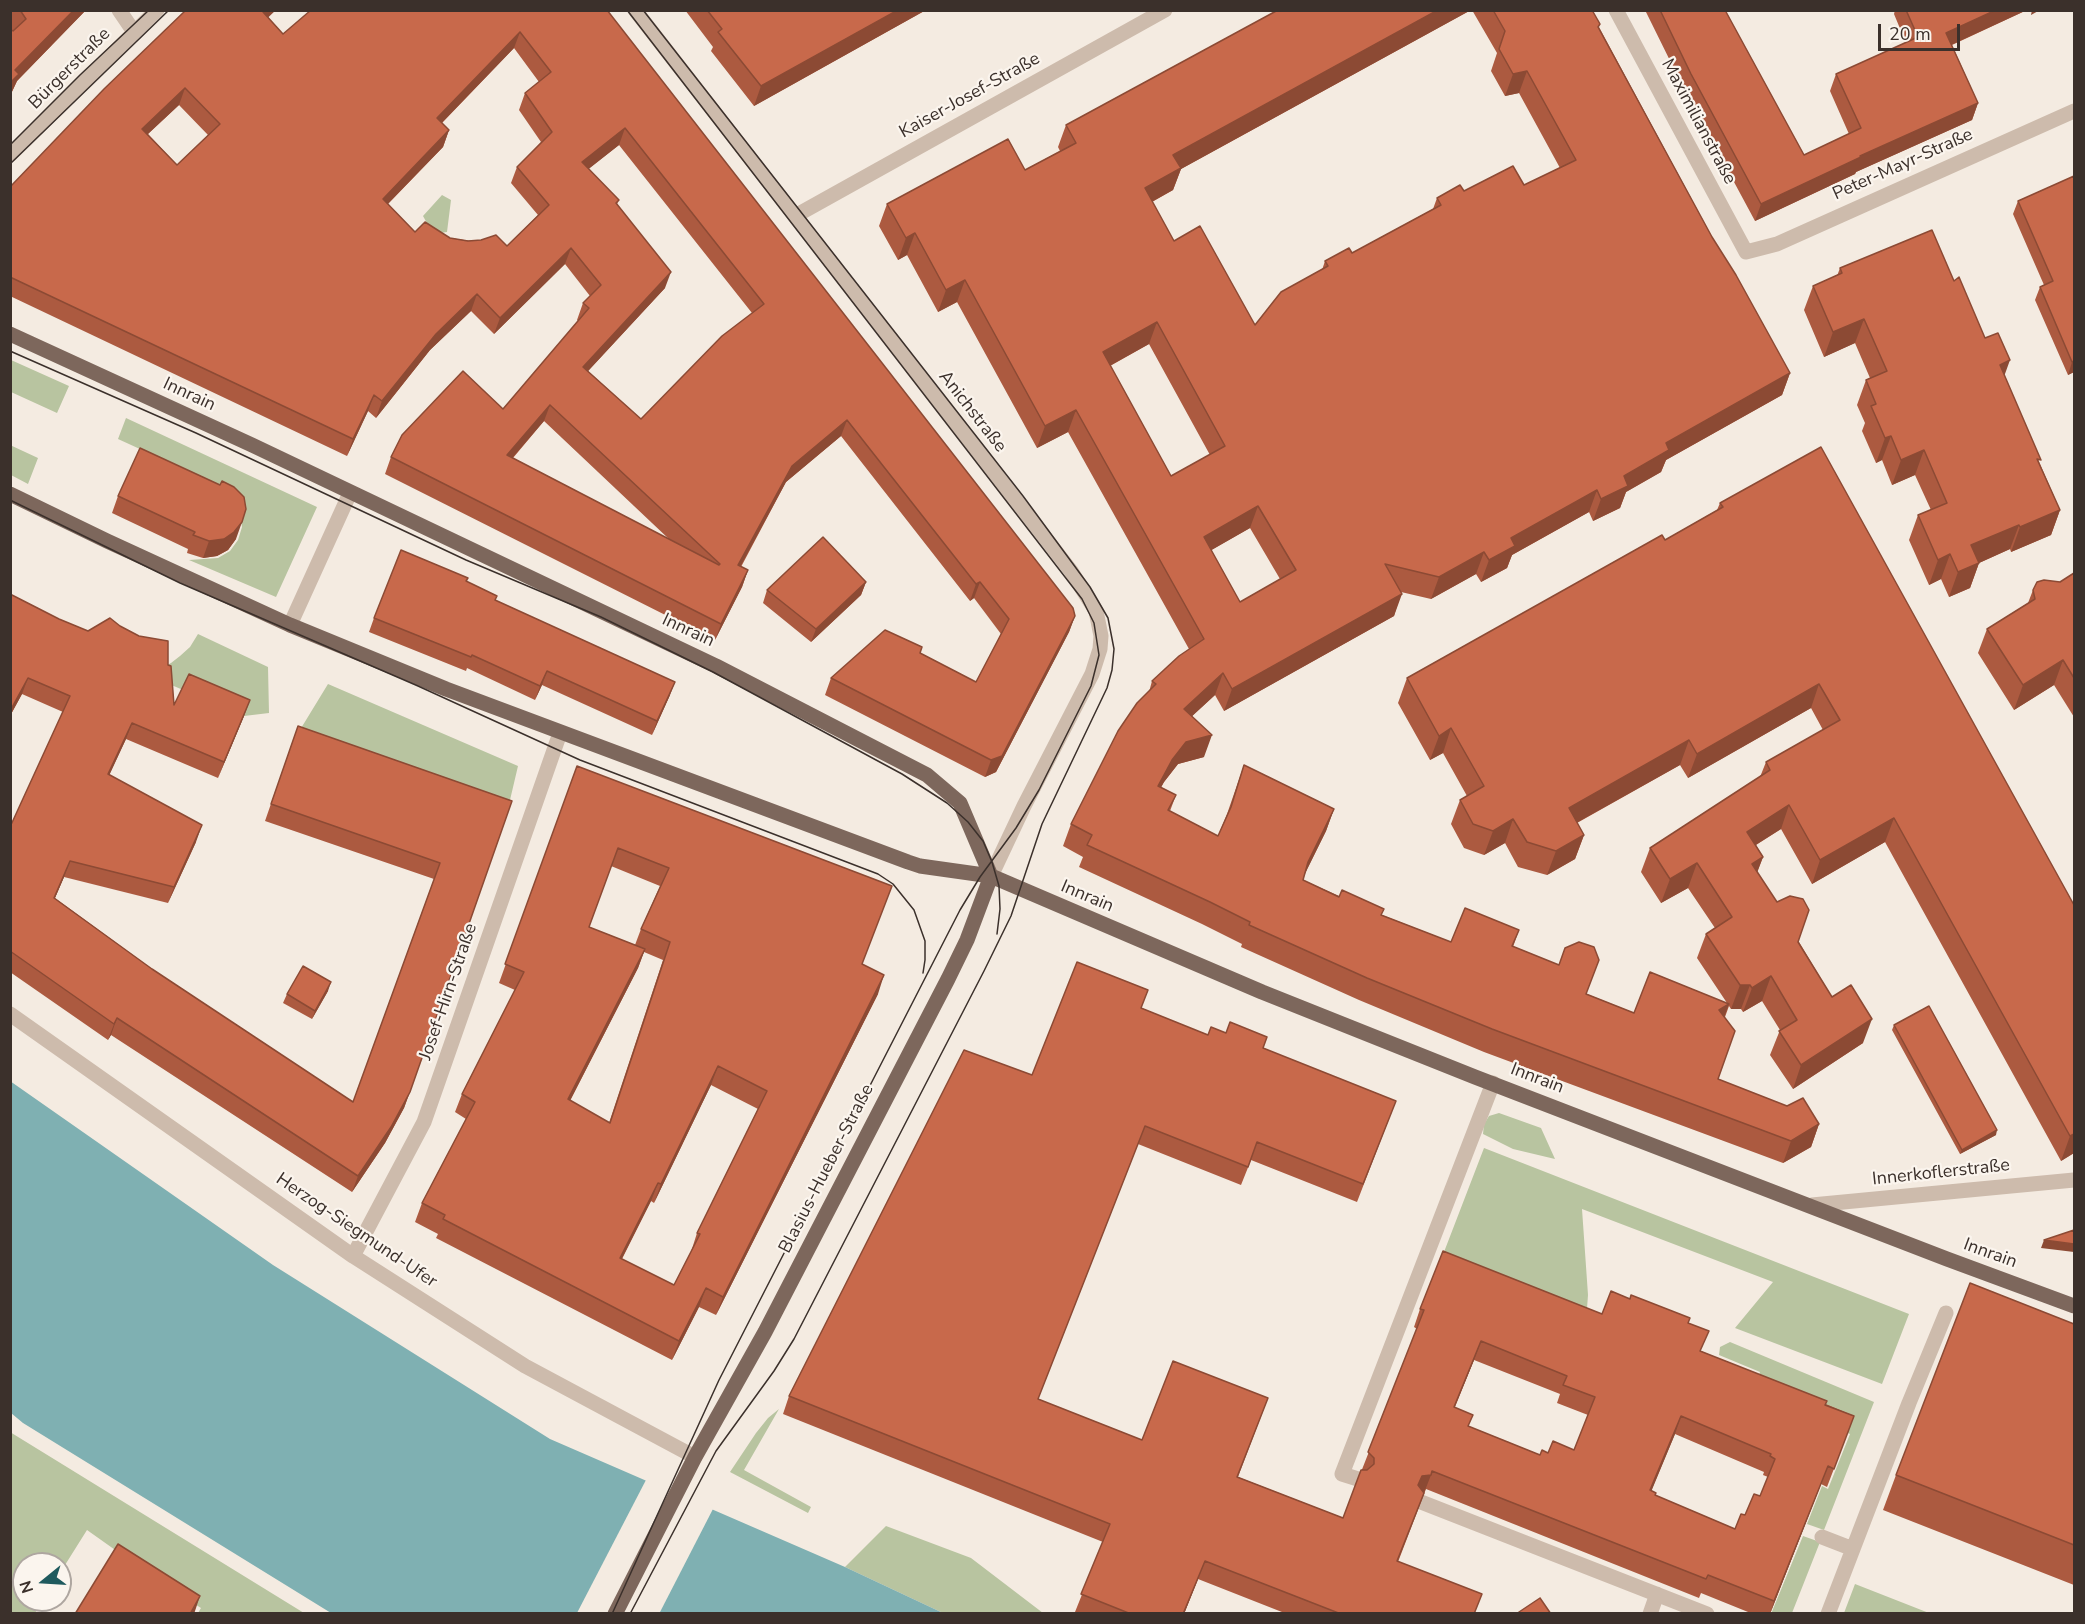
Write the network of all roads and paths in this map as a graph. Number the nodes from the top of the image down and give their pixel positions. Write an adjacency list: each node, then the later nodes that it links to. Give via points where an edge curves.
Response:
1 (119, 10): 6 (street)
2 (157, 10): 6 (street, Bürgerstraße)
3 (635, 10): 9 (street, Anichstraße)
4 (1165, 10): 9 (street, Kaiser-Josef-Straße)
5 (1616, 10): 10 (street, Maximilianstraße)
6 (134, 32): 8 (street, Bürgerstraße)
7 (2074, 111): 10 (street, Peter-Mayr-Straße, via 1777,244)
8 (10, 155)
9 (795, 216): 16 (street, Anichstraße, via 1071,571 1089,596 1100,621 1100,649 1092,674)
10 (1746, 252)
11 (10, 334): 12 (main road, Innrain)
12 (350, 493): 14 (street); 16 (main road, Innrain, via 716,666 927,775 960,803)
13 (10, 494): 14 (main road, Innrain)
14 (290, 625): 15 (main road, Innrain)
15 (560, 733): 16 (main road, Innrain, via 920,866); 21 (street, Josef-Hirn-Straße, via 424,1122)
16 (991, 876): 18 (main road, Innrain, via 1263,992); 24 (main road, Blasius-Hueber-Straße, via 948,979 765,1332)
17 (10, 1014): 21 (street, Herzog-Siegmund-Ufer)
18 (1493, 1083): 20 (main road, Innrain); 25 (street, via 1342,1474)
19 (2074, 1180): 20 (street, Innerkoflerstraße)
20 (1812, 1206): 22 (main road, Innrain)
21 (353, 1256): 24 (street, Herzog-Siegmund-Ufer, via 525,1366)
22 (2074, 1306)
23 (1946, 1314): 28 (street, via 1902,1436)
24 (695, 1457): 30 (main road, Blasius-Hueber-Straße)
25 (1358, 1479)
26 (1421, 1502): 29 (street)
27 (1822, 1537): 28 (street)
28 (1853, 1549): 33 (street)
29 (1657, 1594): 31 (street); 32 (street)
30 (615, 1614)
31 (1650, 1614)
32 (1707, 1614)
33 (1828, 1614)

